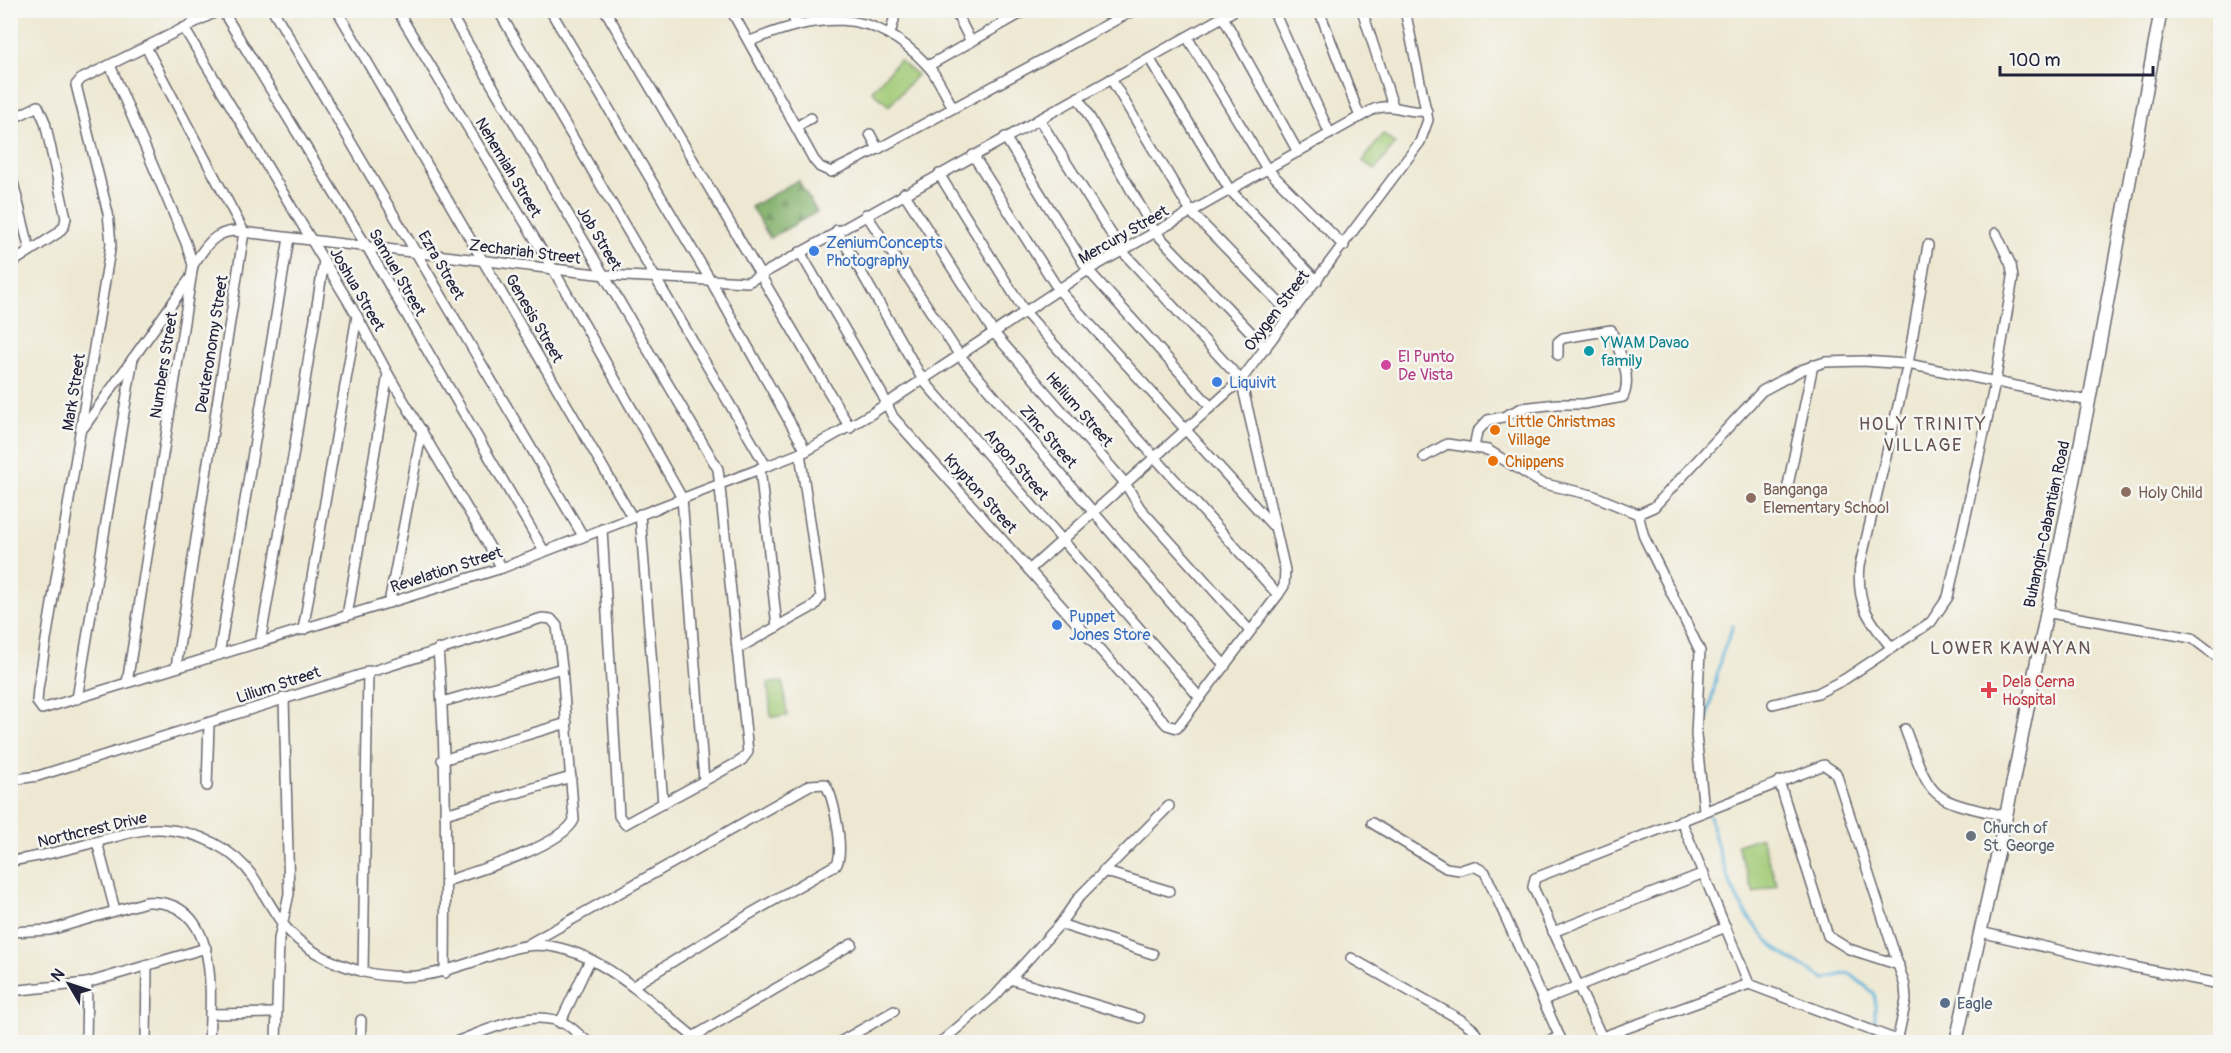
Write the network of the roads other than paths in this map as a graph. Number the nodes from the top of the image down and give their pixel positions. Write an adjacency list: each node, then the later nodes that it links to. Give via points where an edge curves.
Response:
1 (221, 10): 25 (street); 67 (street, Samuel Street)
2 (273, 10): 71 (street, Ezra Street)
3 (337, 10): 73 (street, Genesis Street)
4 (397, 10): 75 (street, Nehemiah Street)
5 (448, 10): 78 (street, Job Street)
6 (498, 10): 80 (street)
7 (550, 10): 81 (street)
8 (605, 10): 79 (street)
9 (731, 10): 28 (street)
10 (789, 10): 24 (street)
11 (849, 10): 23 (street)
12 (892, 10): 26 (street)
13 (955, 10): 29 (street)
14 (1027, 10): 29 (street)
15 (1235, 10): 22 (street, Zechariah Street)
16 (1273, 10): 45 (street)
17 (1320, 10): 39 (street)
18 (1362, 10): 36 (street)
19 (1406, 10): 38 (street)
20 (2161, 10): 98 (main road, Buhangin-Cabantian Road)
21 (1133, 11): 37 (street)
22 (1223, 17): 27 (street, Zechariah Street); 48 (street)
23 (847, 21): 24 (street); 26 (street)
24 (796, 23): 28 (street)
25 (184, 28): 30 (street); 64 (street, Joshua Street)
26 (890, 34): 33 (street)
27 (1187, 37): 31 (street, Zechariah Street); 50 (street)
28 (750, 41): 43 (street)
29 (971, 42): 33 (street)
30 (146, 47): 32 (street); 60 (street)
31 (1149, 58): 34 (street, Zechariah Street); 53 (street)
32 (110, 65): 76 (street, Numbers Street, via 186,243); 102 (street, Mark Street, via 77,82 108,213 111,244)
33 (928, 66): 37 (street)
34 (1111, 79): 35 (street, Zechariah Street); 56 (street)
35 (1078, 97): 41 (street, Zechariah Street); 61 (street)
36 (1392, 106): 38 (street, Mercury Street, via 1412,112); 39 (street, Mercury Street, via 1380,106)
37 (953, 108): 47 (street)
38 (1427, 111): 66 (street, Oxygen Street, via 1427,128 1420,142)
39 (1360, 117): 45 (street, Mercury Street)
40 (811, 118): 43 (street)
41 (1039, 118): 46 (street, Zechariah Street); 69 (street)
42 (10, 120): 68 (street, via 38,106 66,218 58,233)
43 (796, 127): 47 (street, via 824,170 838,170)
44 (870, 134): 47 (street)
45 (1330, 134): 48 (street, Mercury Street)
46 (1005, 137): 49 (street, Zechariah Street); 77 (street)
47 (878, 149)
48 (1298, 152): 50 (street, Mercury Street)
49 (973, 155): 52 (street, Zechariah Street); 83 (street)
50 (1267, 169): 53 (street, Mercury Street); 66 (street)
51 (10, 170): 55 (street)
52 (939, 174): 54 (street, Zechariah Street); 84 (street)
53 (1230, 190): 56 (street, Mercury Street); 82 (street)
54 (904, 193): 58 (street, Zechariah Street); 87 (street, Helium Street)
55 (20, 208): 57 (street); 68 (street)
56 (1191, 212): 61 (street, Mercury Street); 85 (street)
57 (10, 214)
58 (866, 214): 59 (street, Zechariah Street); 90 (street, Zinc Street)
59 (837, 230): 70 (street, Zechariah Street); 95 (street, Argon Street)
60 (244, 232): 63 (street, Zechariah Street); 76 (street, Zechariah Street, via 219,234 206,246); 138 (street, Deuteronomy Street)
61 (1155, 232): 69 (street, Mercury Street); 88 (street)
62 (1996, 232): 97 (street, via 2013,278)
63 (289, 238): 64 (street, Zechariah Street); 135 (street)
64 (311, 241): 67 (street, Zechariah Street); 72 (street, Joshua Street)
65 (1928, 245): 92 (street)
66 (1344, 246): 82 (street, Oxygen Street)
67 (367, 247): 71 (street, Zechariah Street); 121 (street, Samuel Street)
68 (30, 251): 74 (street)
69 (1122, 251): 77 (street, Mercury Street); 96 (street)
70 (800, 252): 79 (street, Zechariah Street); 99 (street, Krypton Street)
71 (419, 254): 73 (street, Zechariah Street); 119 (street, Ezra Street)
72 (324, 261): 86 (street, Joshua Street); 131 (street)
73 (486, 262): 75 (street, Zechariah Street); 116 (street, Genesis Street)
74 (10, 264)
75 (553, 269): 78 (street, Zechariah Street); 113 (street, Nehemiah Street)
76 (193, 270): 91 (street, Zechariah Street); 141 (street, Numbers Street)
77 (1088, 270): 83 (street, Mercury Street); 100 (street)
78 (605, 275): 80 (street, Zechariah Street); 110 (street, Job Street, via 718,469)
79 (761, 275): 81 (street, Zechariah Street, via 748,282); 101 (street)
80 (656, 277): 81 (street, Zechariah Street); 109 (street)
81 (711, 281): 106 (street)
82 (1317, 281): 85 (street, Oxygen Street)
83 (1058, 289): 84 (street, Mercury Street); 104 (street)
84 (1024, 312): 87 (street, Mercury Street); 107 (street)
85 (1291, 315): 88 (street, Oxygen Street)
86 (357, 316): 94 (street, Joshua Street); 129 (street)
87 (994, 333): 90 (street, Mercury Street); 111 (street, Helium Street)
88 (1266, 348): 96 (street, Oxygen Street)
89 (1558, 355): 105 (street, via 1557,342 1563,339 1611,330 1625,369 1628,388 1623,398 1522,408 1488,420 1477,432)
90 (960, 356): 95 (street, Mercury Street); 114 (street, Zinc Street)
91 (133, 358): 102 (street, Zechariah Street); 144 (street)
92 (1908, 364): 93 (street, via 1836,360); 97 (street); 132 (street, via 1858,585 1870,621)
93 (1813, 365): 112 (street); 115 (street, via 1762,391 1654,507)
94 (388, 374): 103 (street, Joshua Street); 127 (street)
95 (923, 380): 99 (street, Mercury Street); 120 (street, Argon Street)
96 (1241, 380): 100 (street, Oxygen Street); 117 (street)
97 (1995, 383): 98 (street); 132 (street, via 1948,597 1932,622)
98 (2089, 400): 126 (main road, Buhangin-Cabantian Road)
99 (886, 404): 101 (street, Mercury Street); 123 (street, Krypton Street, via 893,417)
100 (1211, 407): 104 (street, Oxygen Street)
101 (850, 428): 106 (street, Revelation Street)
102 (83, 429): 147 (street, Mark Street, via 38,689)
103 (422, 429): 122 (street, Joshua Street); 125 (street)
104 (1185, 430): 107 (street, Oxygen Street); 117 (street)
105 (1474, 448): 108 (street, via 1447,444); 115 (street, via 1488,450 1541,483 1592,495)
106 (803, 452): 109 (street, Revelation Street); 128 (street, via 819,600)
107 (1156, 456): 111 (street, Oxygen Street); 124 (street)
108 (1424, 457)
109 (763, 467): 110 (street, Revelation Street); 128 (street)
110 (721, 483): 113 (street, Revelation Street); 134 (street, Job Street)
111 (1125, 483): 114 (street, Oxygen Street); 130 (street, Helium Street, via 1140,508)
112 (1788, 486)
113 (682, 498): 116 (street, Revelation Street); 154 (street)
114 (1094, 512): 120 (street, Oxygen Street); 137 (street, Zinc Street)
115 (1638, 514): 159 (street, via 1644,537 1700,651 1696,735)
116 (636, 515): 118 (street, Revelation Street); 157 (street)
117 (1274, 526): 124 (street, via 1285,570 1284,586)
118 (602, 529): 119 (street, Revelation Street); 157 (street, via 619,816 622,823 629,823)
119 (583, 536): 121 (street, Revelation Street)
120 (1063, 539): 123 (street, Oxygen Street); 143 (street, Argon Street)
121 (544, 551): 122 (street, Revelation Street)
122 (502, 568): 125 (street, Revelation Street)
123 (1029, 570): 143 (street, Krypton Street, via 1167,724 1174,728 1180,724)
124 (1278, 595): 130 (street)
125 (389, 603): 127 (street, Revelation Street)
126 (2045, 612): 136 (street, via 2192,638); 161 (main road, Buhangin-Cabantian Road)
127 (347, 616): 129 (street, Revelation Street)
128 (777, 627): 134 (street)
129 (303, 630): 131 (street, Revelation Street)
130 (1250, 631): 137 (street)
131 (260, 643): 135 (street, Revelation Street)
132 (1891, 648): 146 (street, via 1818,693)
133 (438, 649): 139 (street, Lilium Street, via 547,617 554,622); 140 (street, Lilium Street); 145 (street)
134 (737, 649): 154 (street, Job Street, via 746,755)
135 (219, 655): 138 (street, Revelation Street)
136 (2220, 658)
137 (1225, 666): 143 (street)
138 (176, 667): 141 (street, Revelation Street)
139 (562, 668): 145 (street); 149 (street)
140 (368, 671): 142 (street, Lilium Street); 185 (street)
141 (127, 683): 144 (street, Revelation Street)
142 (284, 697): 148 (street, Lilium Street); 171 (street, via 289,894)
143 (1200, 698)
144 (77, 699): 147 (street, Revelation Street)
145 (442, 702): 151 (street)
146 (1773, 704)
147 (40, 708)
148 (209, 723): 153 (street, Lilium Street, via 38,776); 156 (street)
149 (567, 723): 151 (street); 152 (street)
150 (1905, 729): 161 (street, via 1926,782 1940,799)
151 (442, 760): 160 (street)
152 (571, 777): 160 (street); 168 (street, via 574,814 567,830 516,856)
153 (10, 780)
154 (704, 781): 157 (street)
155 (1779, 782): 159 (street); 183 (street, via 1828,936 1849,949); 183 (street, via 1819,766 1830,766 1836,773)
156 (207, 786)
157 (663, 804)
158 (1169, 806): 166 (street)
159 (1704, 810): 162 (street)
160 (445, 814): 168 (street)
161 (2006, 816): 176 (main road, Buhangin-Cabantian Road)
162 (1681, 820): 167 (street); 175 (street, via 1533,880)
163 (1372, 823): 194 (street, via 1446,868 1474,866 1485,872)
164 (97, 842): 165 (street, Northcrest Drive); 170 (street); 171 (street, Northcrest Drive, via 140,830 161,829 208,840 226,850 253,876)
165 (10, 861)
166 (1103, 871): 169 (street); 172 (street)
167 (1704, 873): 173 (street); 175 (street)
168 (446, 880): 186 (street)
169 (1169, 891)
170 (115, 910): 174 (street, via 50,930); 179 (street, via 146,902 174,906 197,927)
171 (282, 923): 185 (street, Northcrest Drive, via 314,952); 196 (street)
172 (1060, 924): 180 (street); 187 (street)
173 (1726, 927): 189 (street); 191 (street)
174 (10, 932)
175 (1553, 932): 191 (street)
176 (1980, 932): 190 (street); 216 (main road, Buhangin-Cabantian Road)
177 (852, 944): 201 (street)
178 (527, 945): 182 (street, Northcrest Drive, via 572,952); 186 (street, Northcrest Drive); 192 (street, via 810,785 822,782 829,790 839,839 837,864)
179 (206, 948): 184 (street); 197 (street)
180 (1153, 954)
181 (1351, 958): 213 (street, via 1461,1020)
182 (590, 960): 192 (street, Northcrest Drive); 200 (street)
183 (1899, 965): 215 (street, via 1906,993)
184 (147, 967): 188 (street); 205 (street)
185 (363, 972): 186 (street, Northcrest Drive, via 418,977)
186 (445, 972)
187 (1010, 979): 198 (street); 212 (street)
188 (87, 983): 193 (street); 204 (street)
189 (1749, 984): 203 (street); 215 (street)
190 (2220, 984)
191 (1578, 986): 194 (street); 203 (street)
192 (633, 987): 201 (street, Northcrest Drive)
193 (10, 991)
194 (1543, 1000): 202 (street)
195 (894, 1011): 211 (street)
196 (276, 1013): 197 (street); 207 (street)
197 (210, 1014): 206 (street)
198 (1139, 1018)
199 (361, 1020): 208 (street)
200 (560, 1023): 209 (street, via 531,1018); 210 (street)
201 (697, 1040)
202 (1561, 1040): 214 (street)
203 (1603, 1040)
204 (86, 1042)
205 (146, 1042)
206 (209, 1042)
207 (276, 1042)
208 (360, 1042)
209 (455, 1042)
210 (588, 1042)
211 (840, 1042)
212 (941, 1042)
213 (1481, 1042)
214 (1546, 1042)
215 (1899, 1042)
216 (1956, 1042)

